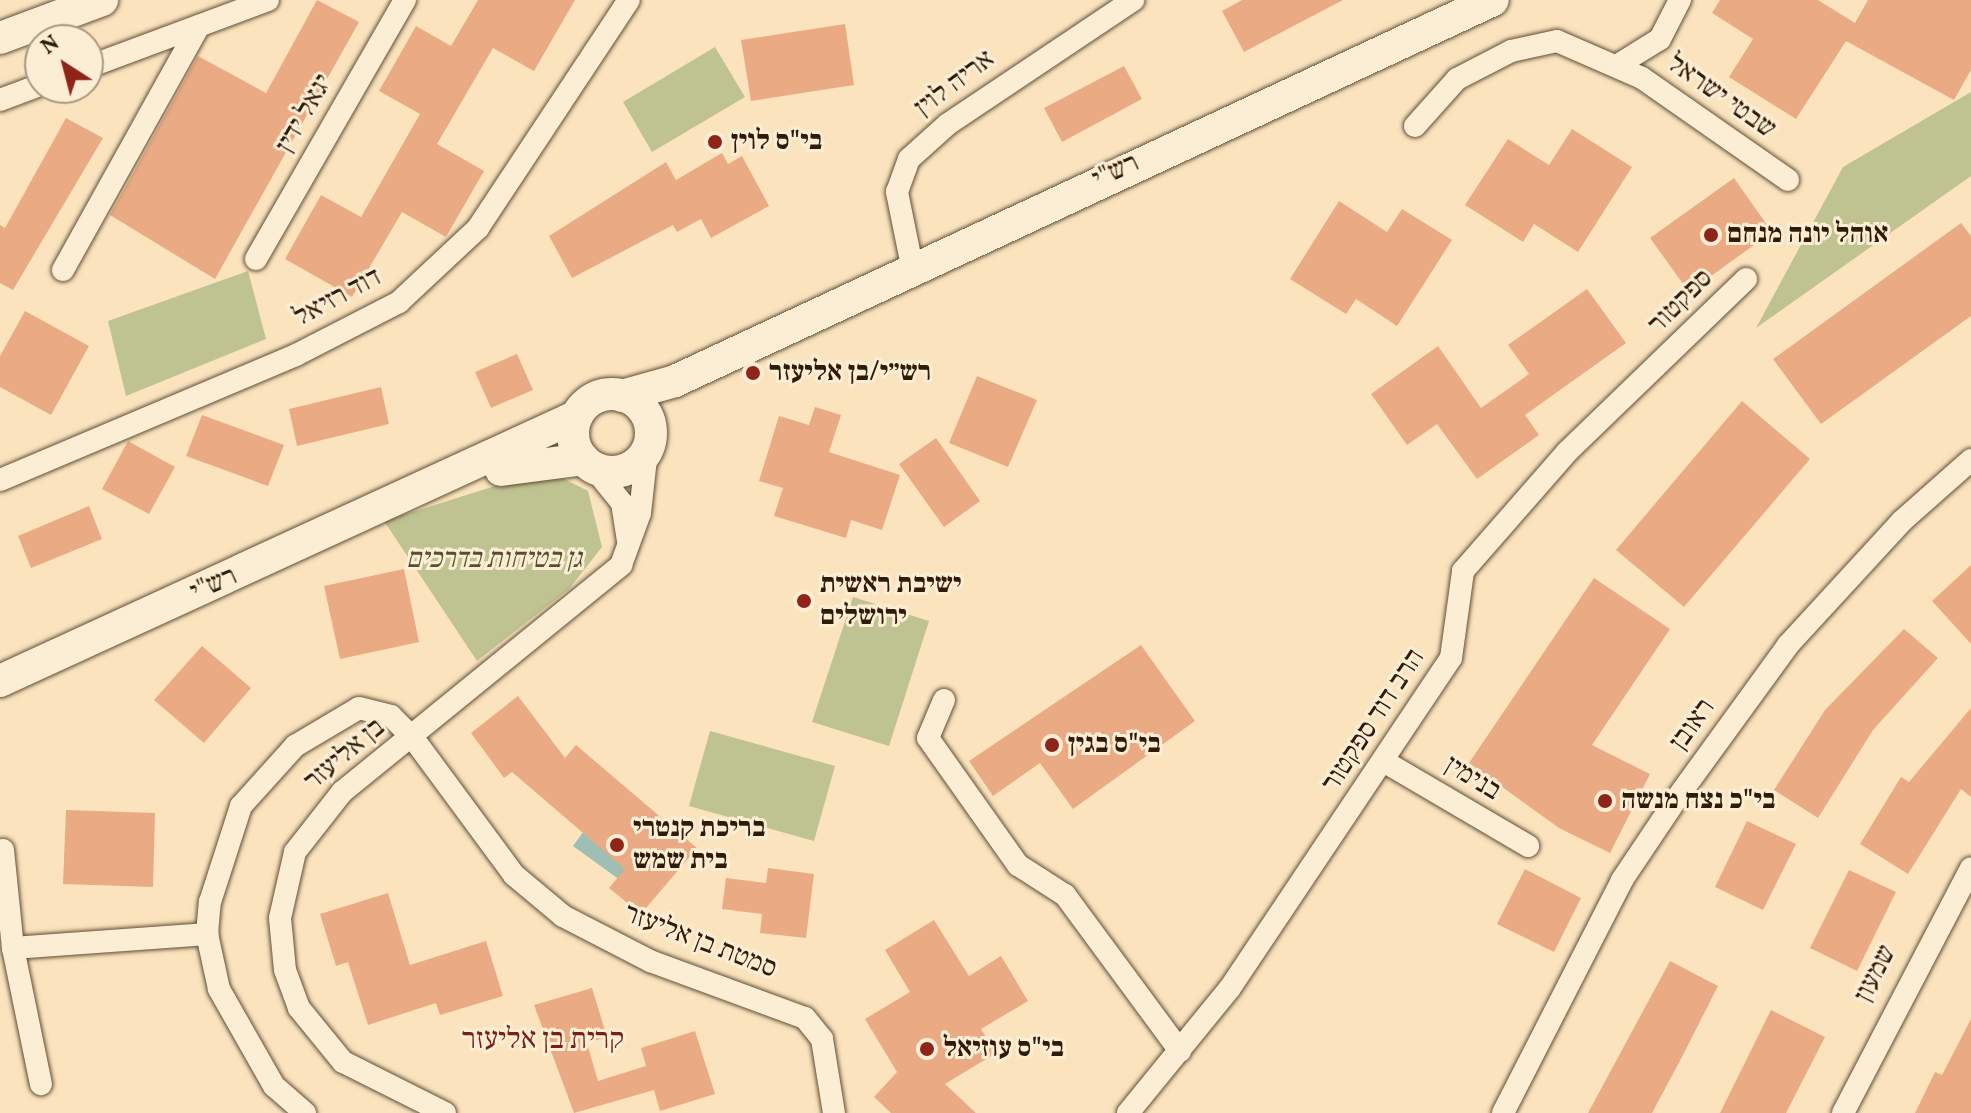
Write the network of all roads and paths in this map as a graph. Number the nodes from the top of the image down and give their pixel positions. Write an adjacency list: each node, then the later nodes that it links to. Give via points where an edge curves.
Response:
1 (102, 0): 9 (street)
2 (268, 0): 8 (street)
3 (405, 0): 16 (street, יגאל ידין)
4 (629, 0): 27 (street, דוד רזיאל, via 478,228 399,302 296,355)
5 (1133, 0): 17 (street, אריה לוין, via 948,124 909,159 897,192)
6 (1493, 0): 17 (street, רש"י)
7 (1680, 0): 11 (street, שבטי ישראל, via 1660,39)
8 (199, 26): 10 (street); 18 (street)
9 (0, 38)
10 (104, 61)
11 (1618, 65): 14 (street, שבטי ישראל, via 1557,41 1511,51 1457,79); 15 (street, שבטי ישראל)
12 (24, 91): 13 (street)
13 (0, 100)
14 (1415, 126)
15 (1788, 180)
16 (256, 259)
17 (912, 266): 20 (street, רש"י)
18 (63, 270)
19 (1746, 279): 21 (street, ספקטור)
20 (741, 351): 22 (street, רש"י); 24 (street, רש"י)
21 (1657, 368): 33 (street, הרב דוד ספקטור, via 1567,452 1463,571 1451,658)
22 (622, 396): 23 (street, via 592,400); 24 (street, via 643,410)
23 (577, 416): 26 (street, via 573,438); 28 (street, רש"י)
24 (649, 442): 26 (street, via 618,472); 29 (street, via 640,513)
25 (1971, 460): 45 (street, ראובן, via 1902,521 1788,645 1677,798 1622,880)
26 (588, 463): 28 (street, רש"י, via 537,461); 29 (street, via 622,503 628,527)
27 (0, 480)
28 (428, 490): 30 (street, רש"י)
29 (621, 565): 32 (street, בן אליעזר)
30 (0, 681)
31 (944, 700): 39 (street, via 928,738 1018,865 1065,895)
32 (413, 738): 37 (street, בן אליעזר, via 391,716 359,708 295,746 241,806 220,854); 42 (street, בן אליעזר, via 342,792 306,832 282,900 281,936 285,970 318,1036 372,1081); 43 (street, סמטת בן אליעזר, via 514,875 563,916 650,961 805,1018 822,1039)
33 (1385, 762): 34 (street, בנימין); 39 (street, הרב דוד ספקטור)
34 (1528, 846)
35 (3, 850): 38 (street)
36 (1971, 868): 46 (street, שמעון)
37 (207, 934): 38 (street); 41 (street, בן אליעזר, via 219,989 242,1035 274,1086)
38 (13, 948): 40 (street)
39 (1180, 1051): 44 (street, הרב דוד ספקטור)
40 (41, 1084)
41 (305, 1113)
42 (445, 1113)
43 (834, 1113)
44 (1128, 1113)
45 (1503, 1113)
46 (1843, 1113)

